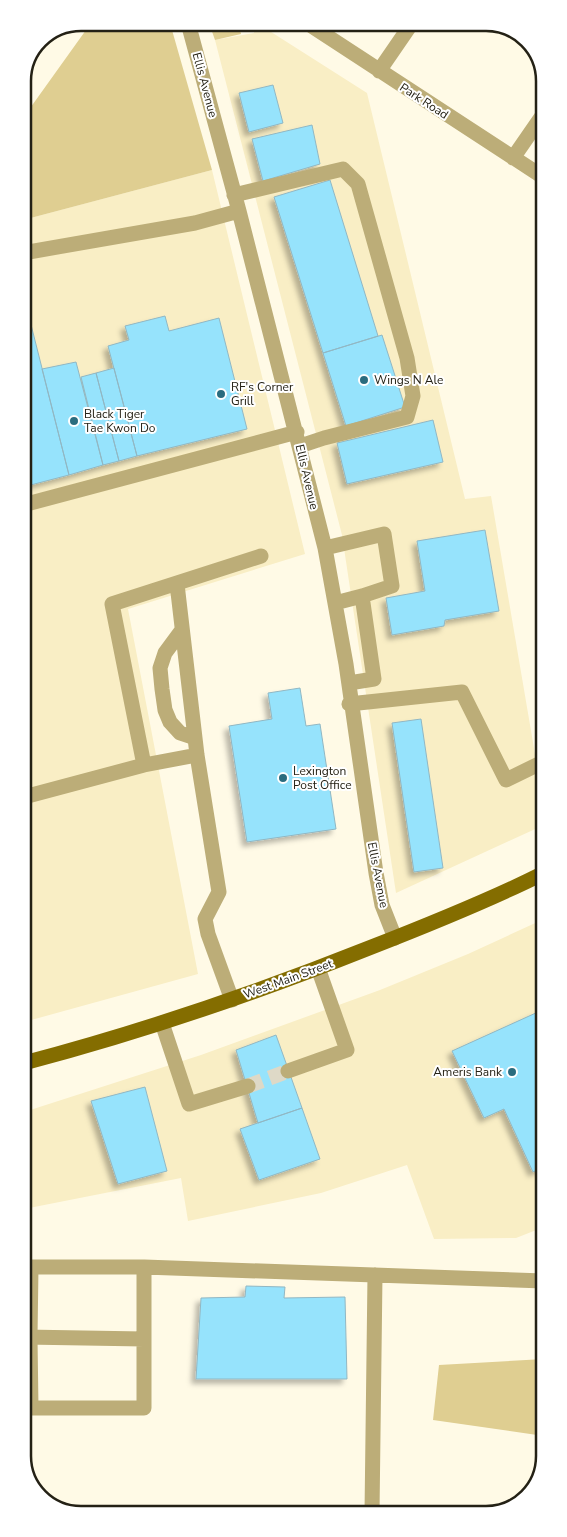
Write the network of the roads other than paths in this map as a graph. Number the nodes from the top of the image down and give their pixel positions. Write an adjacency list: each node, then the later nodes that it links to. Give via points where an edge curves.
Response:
1 (190, 31): 8 (street, Ellis Avenue)
2 (319, 31): 4 (street, Park Road)
3 (406, 31): 4 (street)
4 (379, 71): 6 (street, Park Road)
5 (536, 125): 6 (street)
6 (513, 158): 7 (street, Park Road)
7 (536, 173)
8 (234, 195): 9 (street, Ellis Avenue); 11 (street, via 343,169 358,184 407,358 413,396 407,417 324,438)
9 (239, 211): 10 (street, via 195,223); 11 (street, Ellis Avenue)
10 (31, 252)
11 (298, 439): 12 (street); 13 (street, Ellis Avenue)
12 (31, 502)
13 (326, 548): 16 (street, via 384,534 392,586); 17 (street, Ellis Avenue)
14 (261, 556): 15 (street)
15 (177, 584): 18 (street); 23 (street, via 112,604)
16 (362, 596): 17 (street); 19 (street, via 374,679)
17 (336, 603): 19 (street, Ellis Avenue)
18 (182, 630): 21 (street); 21 (street, via 165,653 160,668 162,689 170,722 180,733)
19 (349, 682): 20 (street, Ellis Avenue)
20 (351, 704): 24 (street, via 462,692 506,780); 27 (street, Ellis Avenue, via 382,905)
21 (195, 738): 22 (street)
22 (197, 755): 23 (street); 29 (street, via 219,892 205,919)
23 (144, 765): 25 (street)
24 (536, 766)
25 (31, 795)
26 (536, 876): 27 (main road, West Main Street)
27 (395, 938): 28 (main road, West Main Street)
28 (318, 968): 29 (main road, West Main Street); 32 (street, via 347,1050)
29 (232, 1000): 30 (main road, West Main Street)
30 (162, 1023): 31 (main road, West Main Street); 33 (street, via 188,1104)
31 (31, 1061)
32 (288, 1071)
33 (248, 1086)
34 (31, 1267): 35 (street)
35 (144, 1267): 36 (street); 39 (street)
36 (375, 1275): 37 (street); 41 (street)
37 (536, 1281)
38 (31, 1338): 39 (street)
39 (144, 1339): 40 (street, via 144,1408)
40 (31, 1408)
41 (372, 1506)

